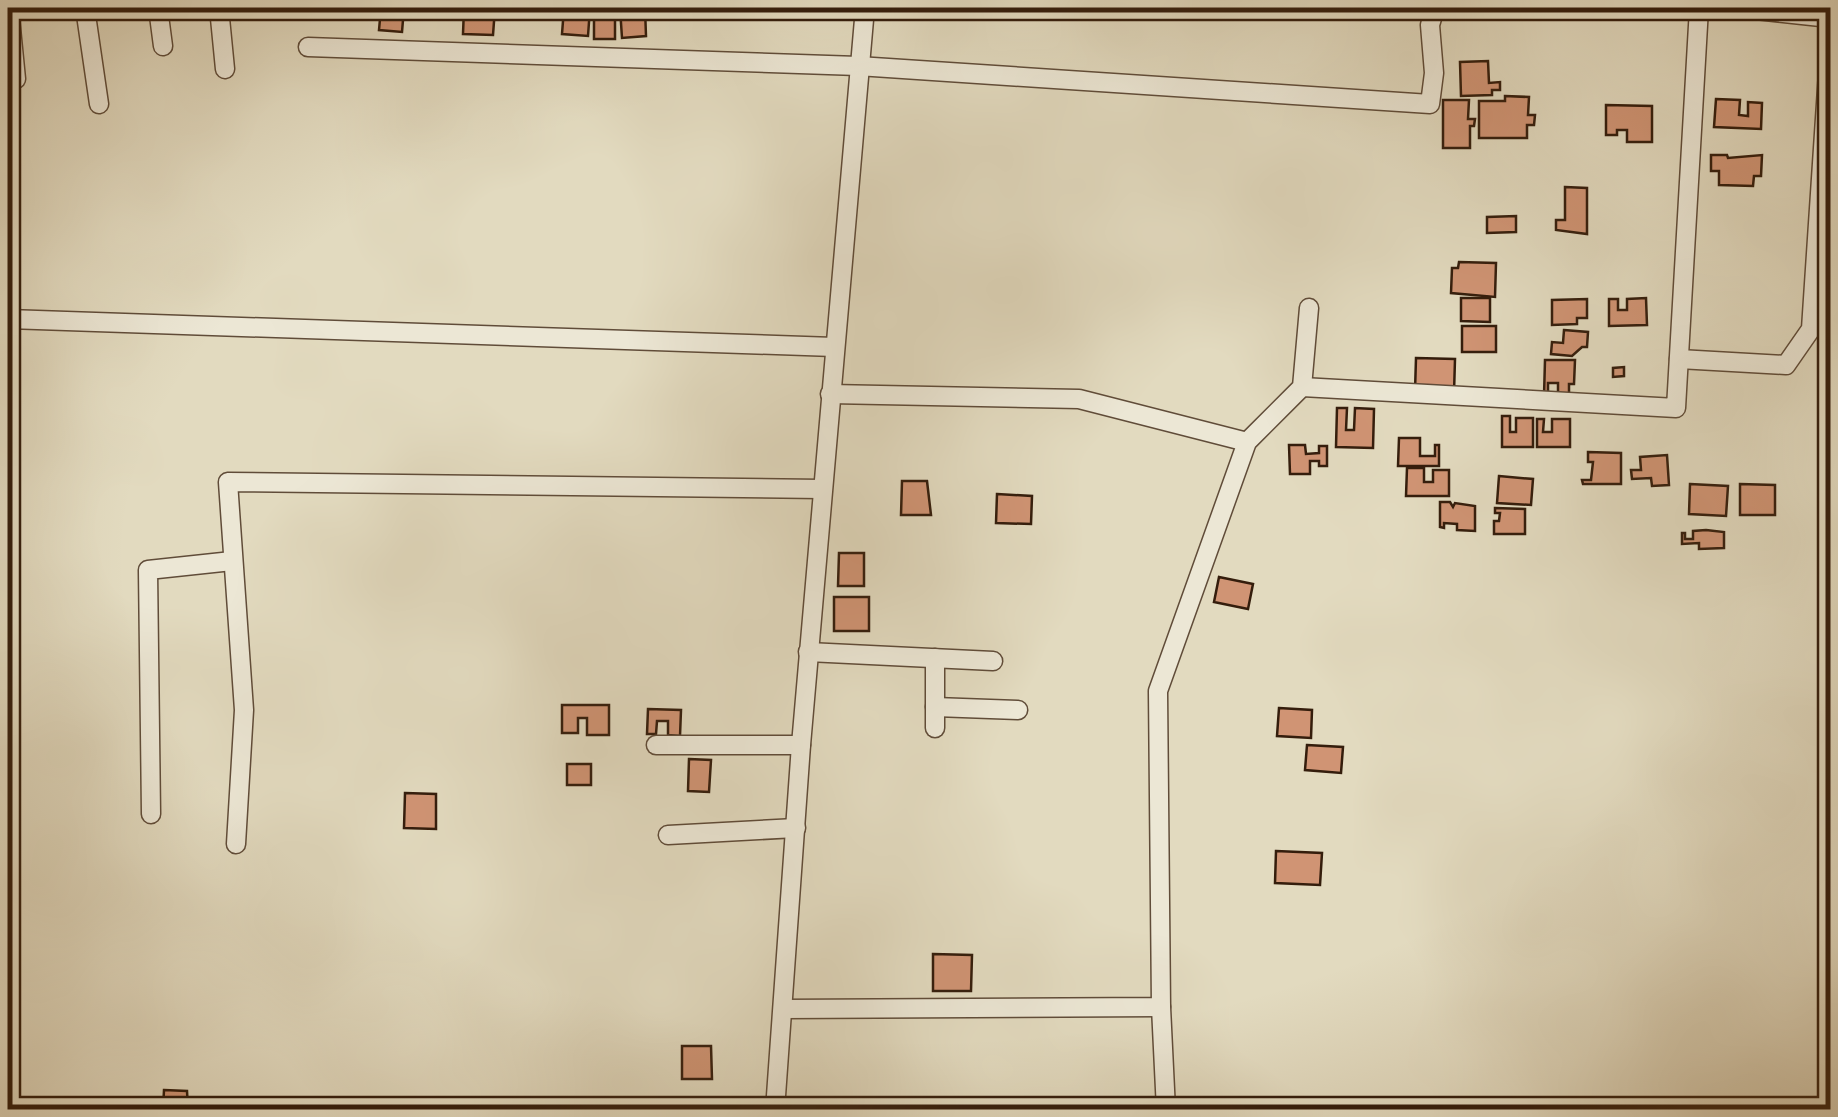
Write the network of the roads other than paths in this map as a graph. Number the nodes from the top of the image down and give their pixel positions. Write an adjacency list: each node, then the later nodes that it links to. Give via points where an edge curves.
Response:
1 (9, 8): 15 (street)
2 (85, 8): 16 (street)
3 (158, 8): 11 (street)
4 (219, 8): 14 (street)
5 (865, 8): 13 (street)
6 (1435, 8): 13 (street, via 1430,104)
7 (1699, 8): 20 (street)
8 (1738, 8): 9 (street)
9 (1830, 18)
10 (1830, 43): 20 (street, via 1810,329 1786,365)
11 (163, 46)
12 (308, 47): 13 (street)
13 (858, 66): 19 (street)
14 (225, 69)
15 (16, 80)
16 (99, 104)
17 (1309, 308): 21 (street)
18 (8, 320): 19 (street)
19 (834, 347): 22 (street)
20 (1679, 359): 21 (street, via 1676,408)
21 (1302, 387): 23 (street)
22 (830, 394): 23 (street, via 1079,399); 24 (street)
23 (1248, 442): 38 (street, via 1158,691)
24 (822, 489): 25 (street, via 228,482); 26 (street)
25 (232, 561): 34 (street, via 148,570); 37 (street, via 244,710)
26 (808, 652): 27 (street); 33 (street)
27 (935, 658): 28 (street); 29 (street)
28 (993, 661)
29 (935, 706): 30 (street); 31 (street)
30 (1018, 710)
31 (935, 728)
32 (656, 745): 33 (street)
33 (801, 745): 35 (street)
34 (152, 814)
35 (796, 828): 36 (street); 39 (street)
36 (668, 835)
37 (236, 844)
38 (1161, 1006): 39 (street); 41 (street)
39 (782, 1008): 40 (street)
40 (775, 1110)
41 (1166, 1110)

